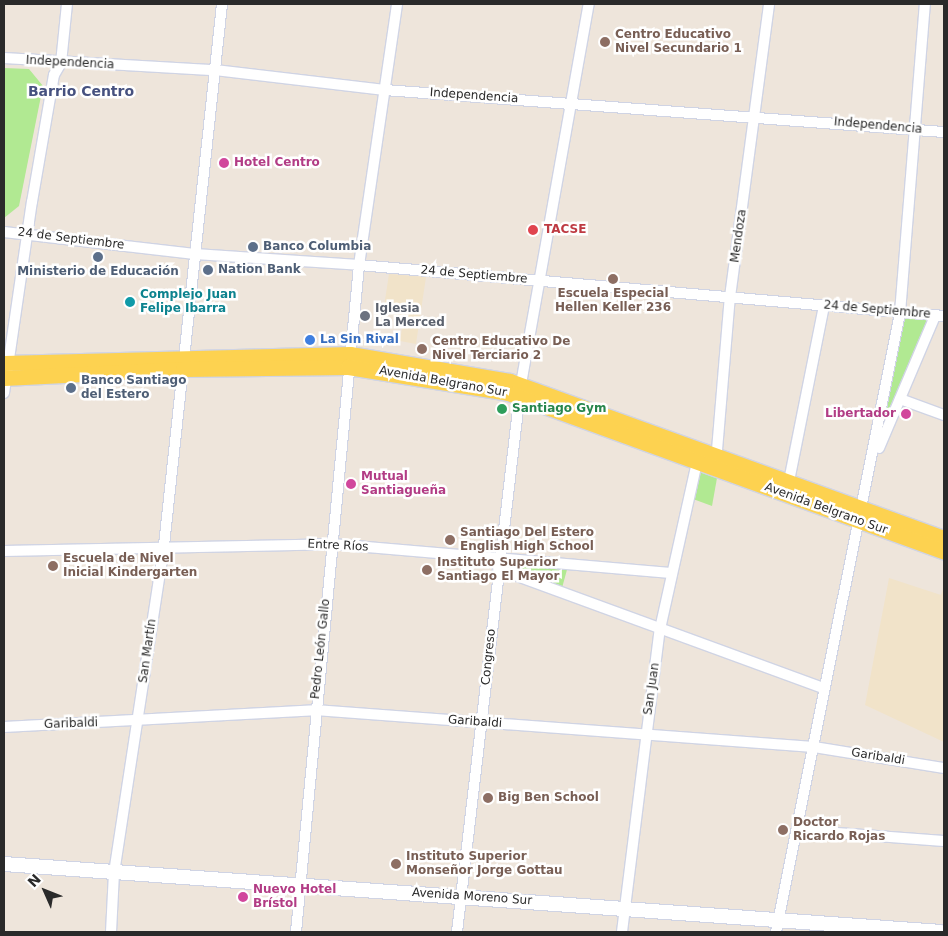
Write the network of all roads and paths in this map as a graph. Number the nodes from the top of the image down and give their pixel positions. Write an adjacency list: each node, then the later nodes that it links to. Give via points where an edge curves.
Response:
1 (67, 4): 8 (street)
2 (222, 4): 9 (street, San Martín)
3 (397, 4): 10 (street, Pedro León Gallo)
4 (589, 4): 11 (street, Congreso)
5 (769, 4): 12 (street, Mendoza)
6 (925, 4): 13 (street)
7 (4, 58): 8 (street, Independencia)
8 (61, 63): 9 (street, Independencia); 16 (street, via 54,75)
9 (215, 70): 10 (street, Independencia); 17 (street, San Martín)
10 (385, 90): 11 (street, Independencia); 18 (street, Pedro León Gallo)
11 (573, 104): 12 (street, Independencia); 19 (street, Congreso)
12 (756, 115): 13 (street, Independencia); 20 (street, Mendoza)
13 (916, 130): 14 (street, Independencia); 22 (street)
14 (944, 132)
15 (4, 232): 16 (street, 24 de Septiembre)
16 (27, 234): 17 (street, 24 de Septiembre); 26 (street)
17 (194, 254): 18 (street, 24 de Septiembre); 25 (street, San Martín)
18 (359, 265): 19 (street, 24 de Septiembre); 24 (street, Pedro León Gallo)
19 (540, 282): 20 (street, 24 de Septiembre); 27 (street, Congreso)
20 (730, 297): 21 (street, 24 de Septiembre); 32 (street, Mendoza)
21 (824, 306): 22 (street, 24 de Septiembre); 34 (street)
22 (900, 312): 23 (street, 24 de Septiembre); 33 (street)
23 (940, 316): 29 (street)
24 (349, 360): 25 (main road, Avenida Belgrano Sur); 27 (main road, Avenida Belgrano Sur); 37 (street, Pedro León Gallo)
25 (184, 362): 26 (main road, Avenida Belgrano Sur); 38 (street, San Martín)
26 (6, 370): 28 (street)
27 (521, 390): 31 (main road, Avenida Belgrano Sur); 41 (street, Congreso)
28 (4, 393)
29 (900, 399): 30 (street); 33 (street)
30 (944, 415)
31 (698, 455): 32 (main road, Avenida Belgrano Sur); 42 (street, San Juan)
32 (716, 462): 34 (main road, Avenida Belgrano Sur); 35 (main road, Avenida Belgrano Sur)
33 (871, 465): 35 (street)
34 (789, 481): 35 (main road, Avenida Belgrano Sur)
35 (861, 515): 36 (main road, Avenida Belgrano Sur); 40 (main road, Avenida Belgrano Sur); 44 (street)
36 (944, 538)
37 (332, 544): 38 (street, Entre Ríos); 41 (street, Entre Ríos); 45 (street, Pedro León Gallo)
38 (164, 545): 39 (street, Entre Ríos); 46 (street, San Martín)
39 (4, 550)
40 (944, 552)
41 (500, 564): 42 (street, Entre Ríos); 43 (street); 47 (street, Congreso)
42 (671, 573): 43 (street, San Juan)
43 (660, 629): 44 (street); 49 (street, San Juan)
44 (824, 688): 50 (street)
45 (315, 710): 46 (street, Garibaldi); 47 (street, Garibaldi); 56 (street, Pedro León Gallo)
46 (137, 721): 48 (street, Garibaldi); 55 (street, San Martín)
47 (482, 722): 49 (street, Garibaldi); 57 (street, Congreso)
48 (4, 727)
49 (646, 736): 50 (street, Garibaldi); 58 (street, San Juan)
50 (814, 747): 51 (street, Garibaldi); 52 (street)
51 (944, 768)
52 (797, 830): 53 (street); 59 (street)
53 (944, 840)
54 (4, 864): 55 (street, Avenida Moreno Sur)
55 (114, 872): 56 (street, Avenida Moreno Sur); 60 (street, San Martín)
56 (300, 887): 57 (street, Avenida Moreno Sur); 61 (street, Pedro León Gallo)
57 (461, 896): 58 (street, Avenida Moreno Sur); 62 (street, Congreso)
58 (624, 910): 59 (street, Avenida Moreno Sur); 63 (street, San Juan)
59 (778, 926): 64 (street, Avenida Moreno Sur)
60 (111, 932)
61 (296, 932)
62 (456, 932)
63 (622, 932)
64 (941, 932)

